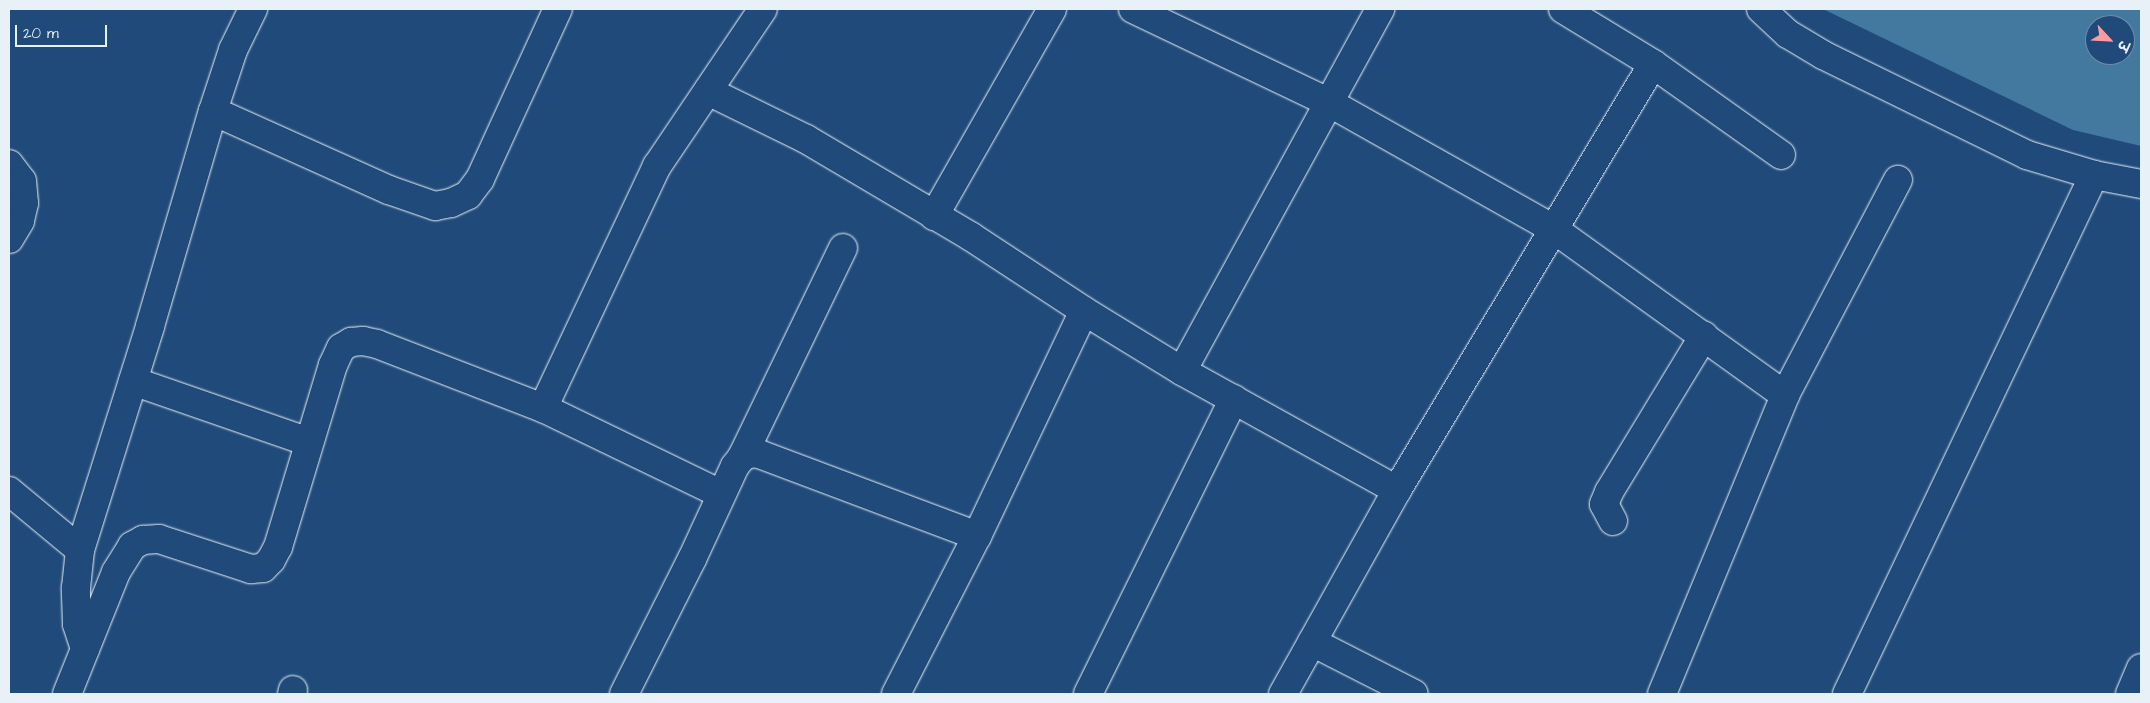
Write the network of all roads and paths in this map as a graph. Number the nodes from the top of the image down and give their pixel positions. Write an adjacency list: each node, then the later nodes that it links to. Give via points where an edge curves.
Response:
1 (253, 9): 12 (street, via 233,50)
2 (558, 9): 12 (street, via 480,179 468,195 451,203 435,206 389,190)
3 (763, 9): 10 (street)
4 (1052, 9): 18 (street)
5 (1133, 9): 11 (street)
6 (1380, 9): 11 (street)
7 (1563, 9): 9 (street)
8 (1761, 9): 15 (street, via 1788,34 1824,55 2027,155)
9 (1653, 64): 13 (street); 19 (street)
10 (708, 91): 18 (street, via 806,139); 28 (street, via 657,166)
11 (1330, 103): 19 (street); 24 (street)
12 (212, 111): 25 (street)
13 (1781, 155)
14 (9, 164): 20 (street, via 22,181 24,203 20,221)
15 (2094, 175): 17 (street); 47 (street)
16 (1898, 180): 26 (street)
17 (2141, 184)
18 (934, 216): 22 (street)
19 (1555, 230): 23 (street); 31 (street)
20 (9, 239)
21 (843, 248): 30 (street)
22 (1084, 312): 24 (street); 35 (street)
23 (1704, 336): 26 (street); 34 (street, via 1609,492 1604,504)
24 (1182, 370): 27 (street)
25 (133, 381): 29 (street); 36 (street)
26 (1785, 395): 46 (street)
27 (1234, 399): 31 (street); 43 (street)
28 (543, 408): 29 (street, via 377,344 352,342 341,348 333,365); 33 (street)
29 (309, 442): 38 (street, via 278,547 264,568 251,569 158,539 143,540 132,546 116,572)
30 (742, 457): 33 (street); 35 (street, via 759,454)
31 (1397, 490): 37 (street)
32 (9, 491): 36 (street)
33 (721, 494): 41 (street)
34 (1613, 521)
35 (977, 536): 42 (street)
36 (80, 550): 38 (street, via 77,624)
37 (1312, 642): 44 (street); 45 (street)
38 (85, 649): 40 (street)
39 (2141, 668): 48 (street)
40 (67, 694)
41 (624, 694)
42 (896, 694)
43 (1088, 694)
44 (1283, 694)
45 (1414, 694)
46 (1662, 694)
47 (1847, 694)
48 (2130, 694)

